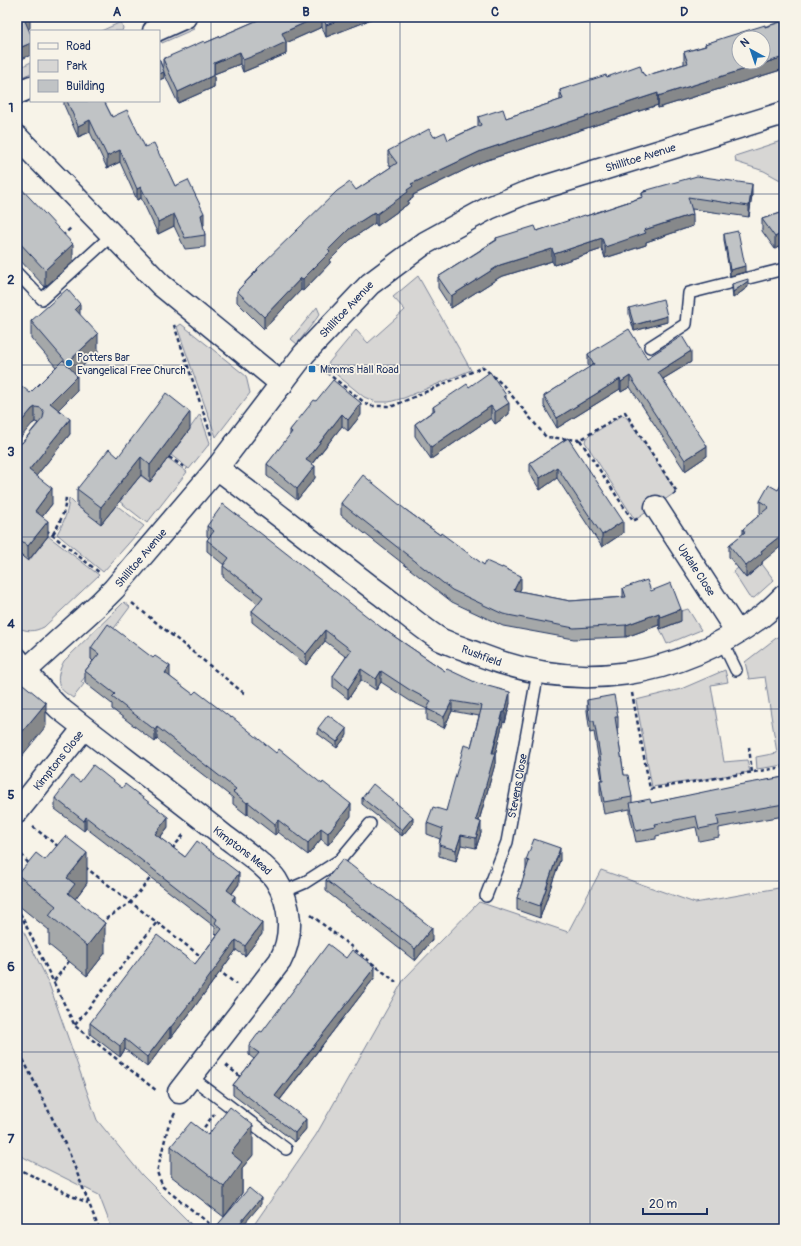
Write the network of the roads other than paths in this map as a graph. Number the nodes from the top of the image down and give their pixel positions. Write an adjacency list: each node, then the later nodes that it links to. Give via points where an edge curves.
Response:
1 (185, 17): 2 (street)
2 (156, 30)
3 (30, 87): 4 (street)
4 (17, 93)
5 (784, 114): 11 (street, Shillitoe Avenue, via 525,193 489,208 425,243 370,284 304,354)
6 (17, 137): 7 (street)
7 (112, 235): 9 (lane, via 42,299); 11 (street, via 161,285)
8 (784, 270): 10 (lane, via 689,293 686,324)
9 (17, 273)
10 (650, 347)
11 (282, 384): 12 (street, Shillitoe Avenue)
12 (219, 465): 16 (street, Shillitoe Avenue, via 100,603); 18 (street, Rushfield, via 439,639 499,663)
13 (656, 507): 15 (street, Updale Close)
14 (784, 596): 15 (street, Rushfield, via 764,615)
15 (730, 637): 17 (lane); 18 (street, Rushfield, via 684,659 628,674 583,677)
16 (21, 665): 19 (street, Kimptons Mead, via 60,708)
17 (736, 670)
18 (538, 672): 23 (lane, Stevens Close, via 507,842)
19 (84, 728): 20 (street, Kimptons Close); 22 (street, Kimptons Mead, via 264,867 276,879)
20 (23, 818)
21 (370, 824): 22 (lane, via 340,860 304,883)
22 (283, 892): 24 (street, Kimptons Mead, via 289,914 285,953 210,1053)
23 (486, 896)
24 (177, 1088): 25 (lane, via 223,1102)
25 (286, 1149)

